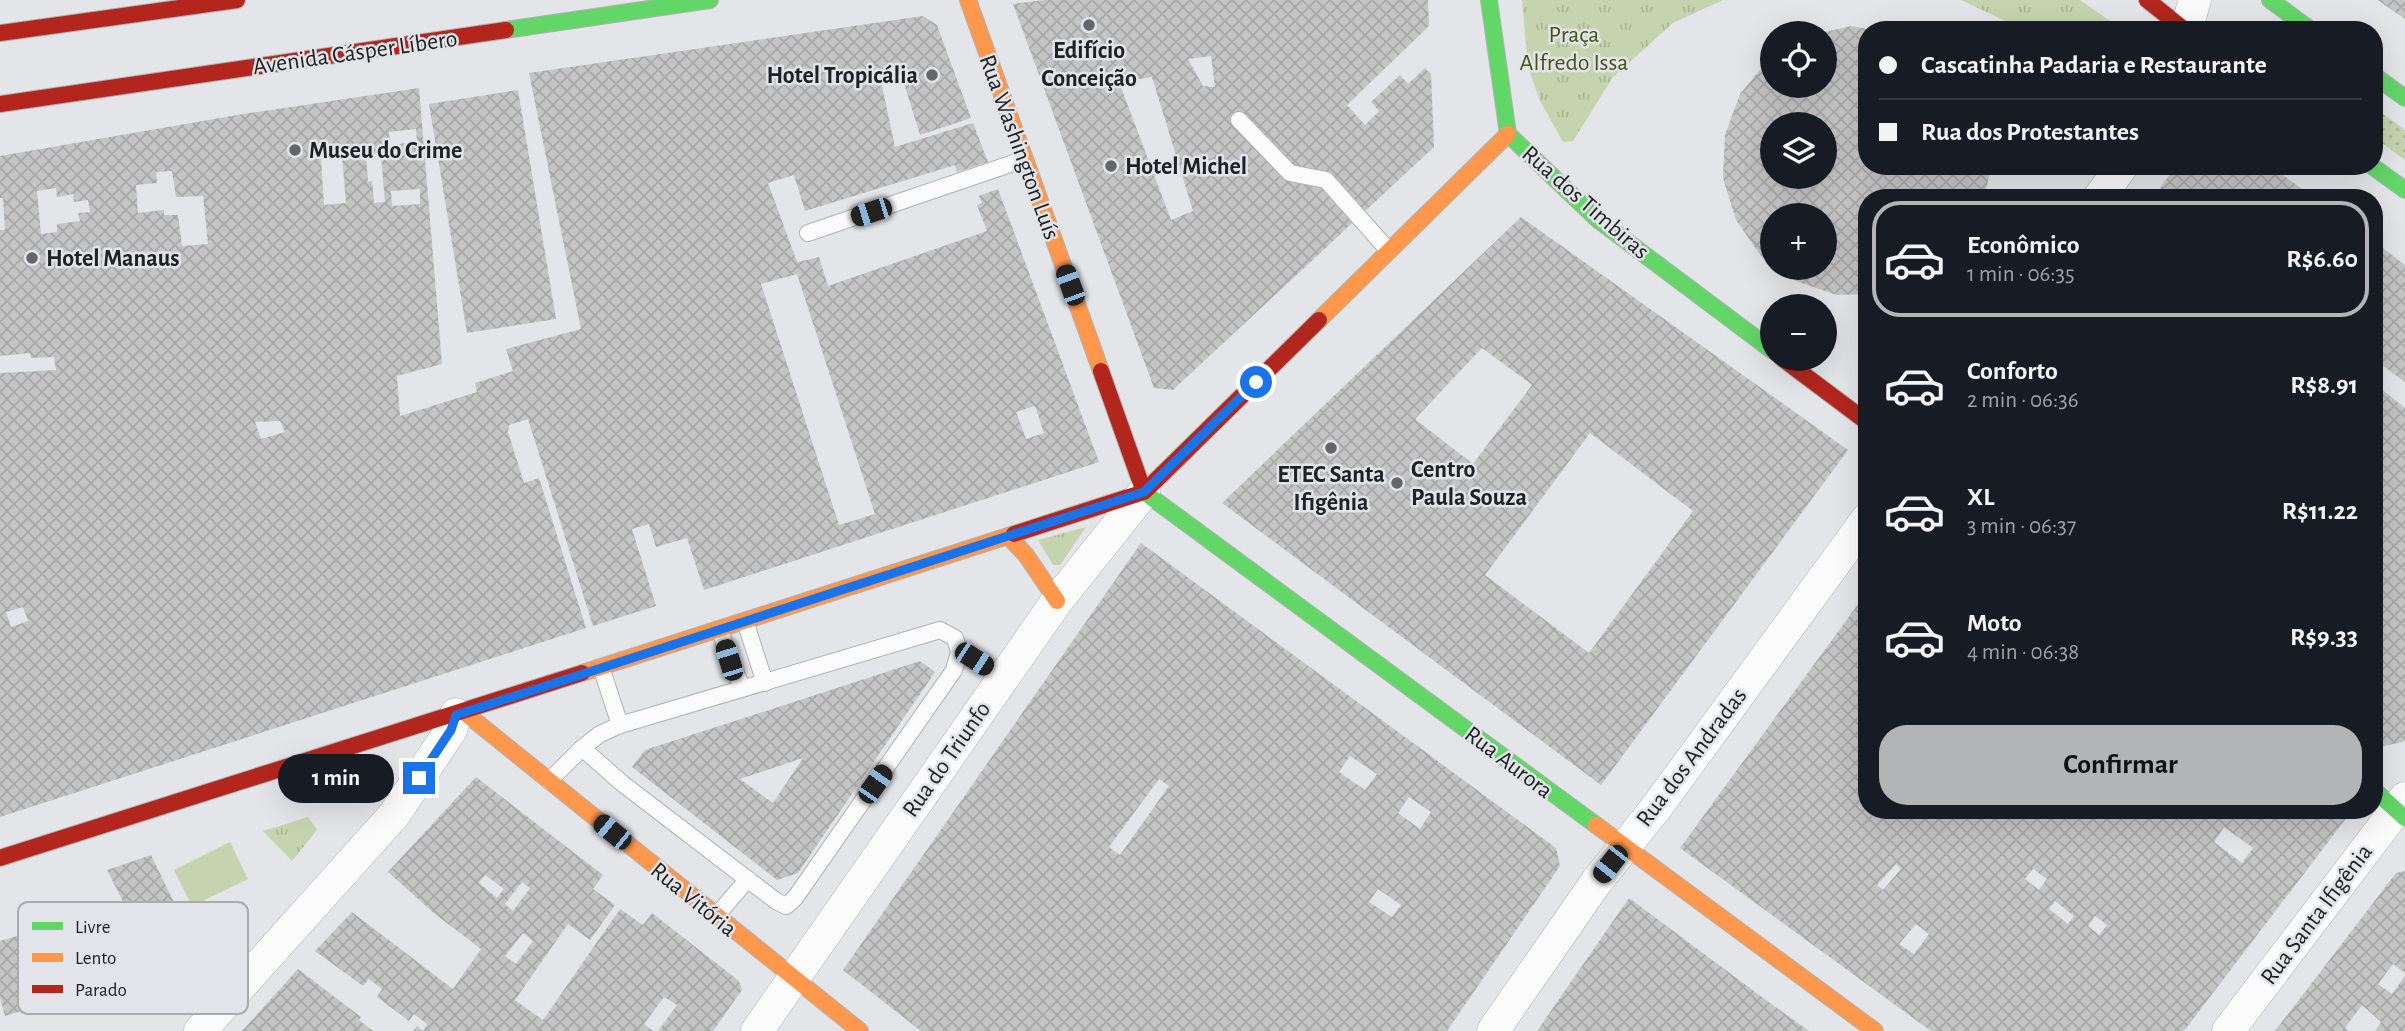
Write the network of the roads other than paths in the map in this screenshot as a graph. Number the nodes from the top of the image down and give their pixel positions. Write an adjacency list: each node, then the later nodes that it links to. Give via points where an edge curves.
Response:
1 (237, 0): 11 (street)
2 (710, 0): 14 (street, Avenida Cásper Líbero)
3 (968, 0): 17 (street, Rua Washington Luís)
4 (1489, 0): 16 (street, Rua dos Timbiras)
5 (2147, 0): 8 (street)
6 (2195, 0): 9 (street)
7 (2270, 0): 10 (street)
8 (2174, 21)
9 (2188, 21)
10 (2299, 21)
11 (0, 33)
12 (2383, 82): 13 (street)
13 (2405, 98)
14 (0, 104)
15 (1239, 120): 21 (lane, via 1290,173 1326,180)
16 (1508, 134): 21 (street); 22 (street, Rua dos Timbiras, via 1597,219)
17 (1025, 159): 20 (lane); 25 (street, Rua Washington Luís)
18 (2383, 174): 19 (street)
19 (2405, 190)
20 (808, 233)
21 (1389, 251): 25 (street)
22 (1760, 341)
23 (1799, 371): 24 (street)
24 (1858, 415)
25 (1144, 492): 27 (street); 28 (street, Rua do Triunfo); 41 (street, Rua Aurora)
26 (1858, 531): 41 (street, Rua dos Andradas)
27 (1008, 536): 28 (street); 29 (street)
28 (1058, 601): 33 (street, Rua do Triunfo)
29 (745, 621): 30 (street); 34 (lane)
30 (720, 629): 32 (street); 35 (lane)
31 (959, 652): 33 (lane); 34 (lane, via 955,638 940,630); 43 (lane, via 954,670 795,898 786,906)
32 (601, 667): 36 (street); 37 (lane)
33 (1003, 678): 46 (street, Rua do Triunfo)
34 (765, 683): 35 (lane)
35 (743, 688): 37 (lane)
36 (460, 713): 39 (street, Rua Vitória); 42 (street); 45 (street, via 394,815)
37 (620, 725): 38 (lane)
38 (582, 748): 39 (lane); 43 (lane)
39 (549, 781): 44 (street, Rua Vitória)
40 (2395, 805): 53 (street, Rua Santa Ifigênia)
41 (1623, 847): 51 (street, Rua dos Andradas); 52 (street, Rua Aurora)
42 (0, 858)
43 (748, 879): 44 (lane)
44 (716, 916): 46 (street, Rua Vitória)
45 (248, 978)
46 (793, 979): 49 (street, Rua do Triunfo); 50 (street, Rua Vitória)
47 (215, 1014): 48 (street)
48 (200, 1031)
49 (757, 1031)
50 (860, 1031)
51 (1493, 1031)
52 (1875, 1031)
53 (2228, 1031)

